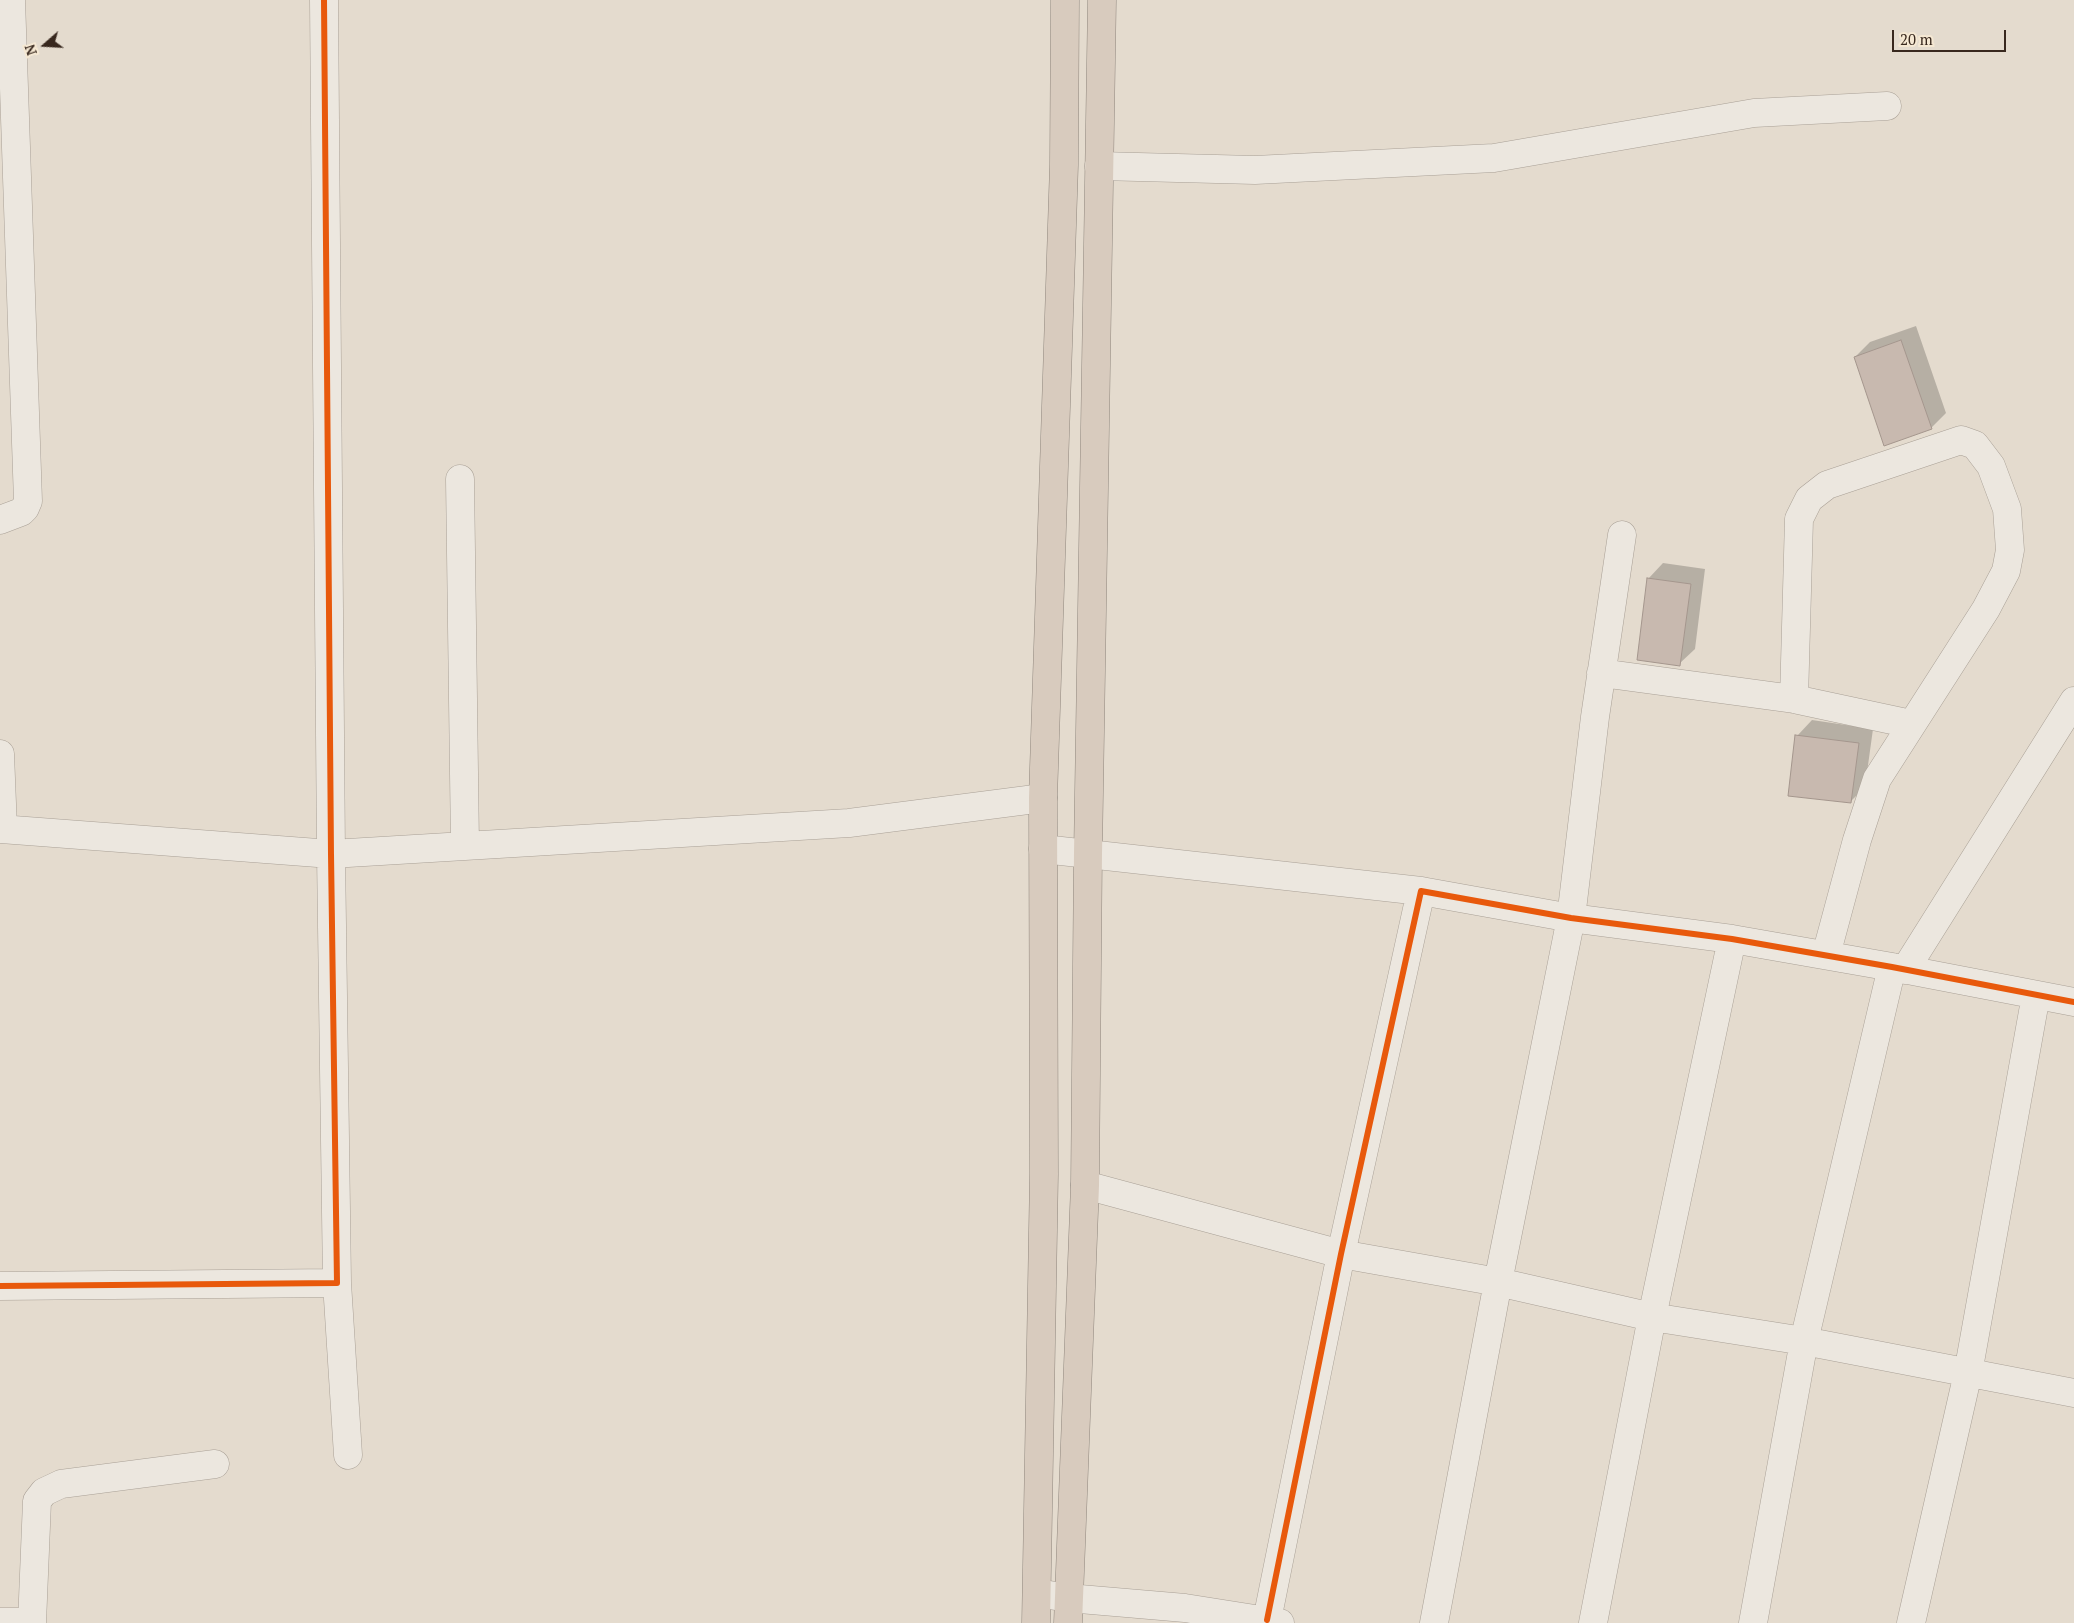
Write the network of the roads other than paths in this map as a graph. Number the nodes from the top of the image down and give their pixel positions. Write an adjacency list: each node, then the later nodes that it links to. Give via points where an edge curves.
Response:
1 (11, 0): 10 (street, via 28,501 20,512)
2 (324, 0): 22 (street)
3 (1066, 0): 8 (highway)
4 (1102, 0): 6 (highway)
5 (1887, 106): 6 (street, via 1754,113 1494,158 1255,170)
6 (1099, 166): 7 (highway)
7 (1098, 253): 8 (highway); 21 (highway)
8 (1062, 256): 17 (highway)
9 (460, 479): 19 (street)
10 (0, 520)
11 (1622, 535): 12 (street)
12 (1601, 673): 13 (street); 24 (street)
13 (1794, 699): 15 (street); 15 (street, via 1799,519 1810,498 1827,485 1961,440 1976,445 1991,466 2007,509 2010,550 2006,571 1986,609)
14 (2074, 701): 27 (street)
15 (1911, 724): 26 (street, via 1877,779)
16 (0, 754): 18 (street)
17 (1043, 798): 19 (street, via 849,823); 20 (highway)
18 (2, 829): 22 (street)
19 (465, 846): 22 (street)
20 (1044, 848): 21 (street); 41 (highway, via 1044,1174)
21 (1088, 853): 23 (street); 30 (highway)
22 (331, 854): 33 (street)
23 (1421, 891): 24 (street); 31 (street)
24 (1571, 918): 25 (street); 32 (street)
25 (1732, 939): 26 (street); 35 (street)
26 (1826, 955): 27 (street)
27 (1899, 968): 28 (street); 36 (street)
28 (2036, 995): 29 (street); 37 (street)
29 (2074, 1002)
30 (1085, 1185): 31 (street); 42 (highway)
31 (1341, 1254): 32 (street); 45 (street)
32 (1498, 1282): 35 (street); 47 (street)
33 (337, 1283): 34 (street); 39 (street)
34 (0, 1286)
35 (1652, 1317): 36 (street); 48 (street)
36 (1804, 1341): 37 (street); 49 (street)
37 (1968, 1373): 38 (street); 50 (street)
38 (2074, 1394)
39 (348, 1455)
40 (216, 1464): 44 (street, via 61,1484 44,1492 37,1501)
41 (1037, 1593): 42 (street); 46 (highway)
42 (1068, 1611): 45 (street, via 1186,1608)
43 (0, 1622): 44 (street)
44 (32, 1622)
45 (1273, 1622)
46 (1036, 1623)
47 (1434, 1623)
48 (1593, 1623)
49 (1753, 1623)
50 (1911, 1623)

